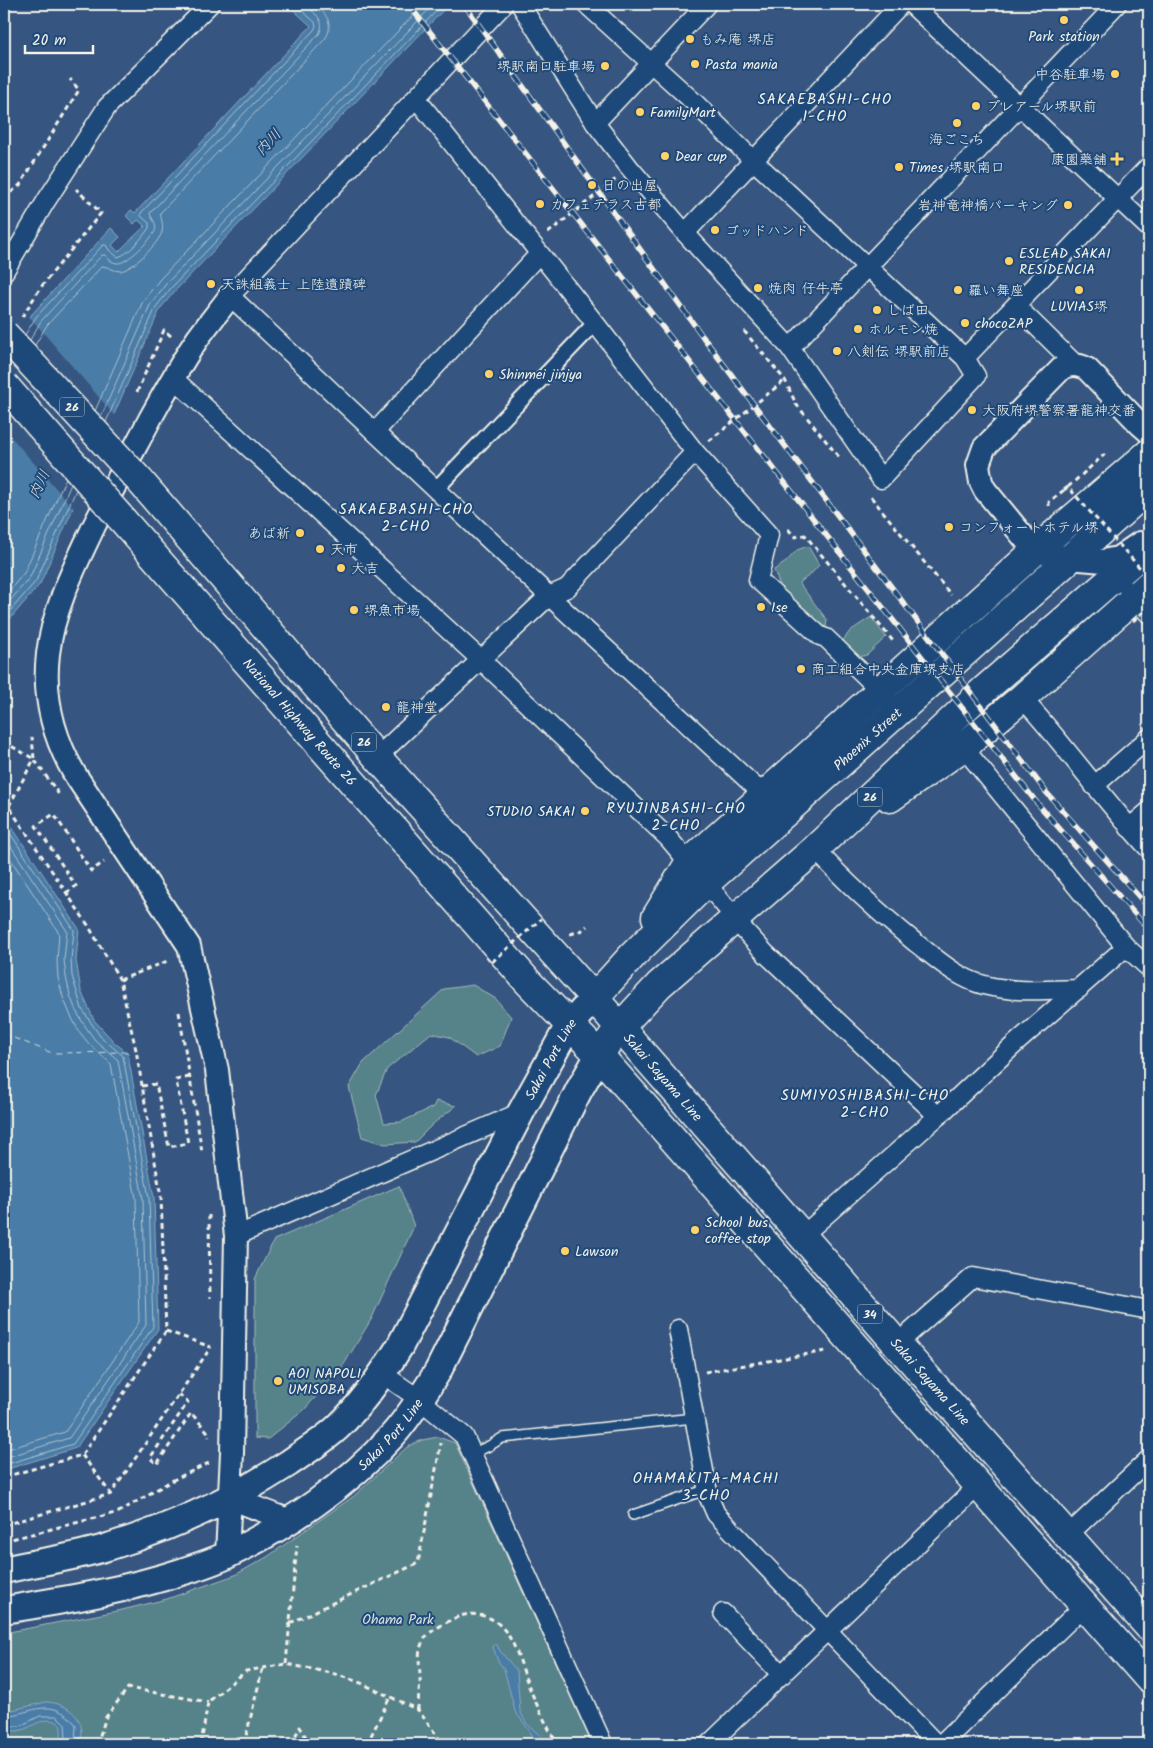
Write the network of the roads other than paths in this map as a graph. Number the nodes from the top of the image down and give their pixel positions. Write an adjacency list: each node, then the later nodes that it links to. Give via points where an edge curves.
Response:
1 (210, 4): 20 (street, via 107,107)
2 (504, 4): 10 (street)
3 (520, 4): 12 (street)
4 (586, 4): 9 (street)
5 (707, 4): 9 (street)
6 (901, 4): 13 (street)
7 (911, 4): 11 (street)
8 (1117, 4): 11 (street)
9 (650, 63): 12 (street); 13 (street)
10 (416, 98): 18 (street); 21 (street)
11 (1020, 106): 15 (street); 19 (street)
12 (595, 123): 17 (street)
13 (754, 161): 17 (street); 19 (street)
14 (1149, 166): 15 (street)
15 (1119, 199): 16 (street); 22 (street)
16 (1149, 228)
17 (686, 233): 25 (street)
18 (539, 254): 23 (street); 30 (street)
19 (868, 267): 25 (street); 26 (street)
20 (4, 272)
21 (230, 296): 28 (street); 30 (street)
22 (1016, 306): 26 (street); 27 (street)
23 (595, 323): 32 (street); 35 (street)
24 (12, 327): 49 (main road, 26, bridge)
25 (790, 348): 26 (street, via 882,479 976,376)
26 (966, 358)
27 (1075, 364): 31 (street, via 1087,369); 38 (street, via 1062,368 989,441 978,465 985,490)
28 (173, 378): 43 (street); 67 (street, via 115,482 74,570 50,636 47,689 53,724 65,758 189,946 217,1070)
29 (4, 385): 62 (main road, National Highway Route 26 / 26, bridge)
30 (375, 432): 35 (street)
31 (1149, 432)
32 (695, 452): 41 (street, via 567,588); 44 (street, via 769,535 758,580)
33 (1149, 453): 38 (main road)
34 (1149, 488): 39 (main road, Phoenix Street)
35 (436, 489): 41 (street)
36 (1149, 537): 39 (street, via 1118,558)
37 (1149, 547): 40 (main road, 26)
38 (1035, 552): 39 (main road); 44 (main road)
39 (1062, 564): 46 (main road, Phoenix Street)
40 (1116, 576): 42 (street); 54 (main road, 26, via 984,690)
41 (549, 596): 43 (street); 51 (street)
42 (1144, 600): 45 (main road, 26)
43 (480, 659): 49 (street); 56 (street, via 669,839)
44 (881, 691): 46 (street); 51 (main road)
45 (1022, 698): 48 (main road, 26); 50 (street)
46 (900, 710): 56 (main road, Phoenix Street)
47 (1149, 738): 50 (street)
48 (963, 747): 54 (main road, 26); 58 (street)
49 (377, 757): 61 (main road, 26)
50 (1094, 786): 53 (street)
51 (765, 796): 56 (main road)
52 (1149, 811): 53 (street)
53 (1129, 828): 55 (street)
54 (815, 849): 57 (main road, 26); 60 (street, via 875,910 952,971 983,985 1028,992)
55 (1149, 849)
56 (698, 873): 57 (street); 61 (main road, Phoenix Street)
57 (734, 919): 63 (main road, 26, via 659,985); 66 (street, via 766,954)
58 (1126, 947): 59 (street); 60 (street)
59 (1149, 968)
60 (1079, 989): 66 (street)
61 (594, 998): 62 (main road, Sakai Port Line); 63 (main road, Sakai Sayama Line / 34)
62 (569, 1025): 64 (main road, National Highway Route 26 / 26); 65 (main road, Sakai Port Line)
63 (620, 1027): 64 (main road, 26); 68 (main road, Sakai Sayama Line / 34)
64 (600, 1055): 73 (main road, Sakai Port Line, via 579,1090 438,1371); 77 (main road, 34)
65 (521, 1112): 67 (street); 72 (main road, Sakai Port Line)
66 (938, 1116): 68 (street)
67 (236, 1236): 79 (street)
68 (802, 1236): 71 (main road, Sakai Sayama Line / 34)
69 (1149, 1310): 71 (street, via 973,1276)
70 (678, 1329): 74 (street)
71 (897, 1344): 82 (main road, Sakai Sayama Line / 34)
72 (383, 1374): 73 (street); 79 (main road, Sakai Port Line, via 358,1406 318,1444)
73 (419, 1399): 75 (street, via 464,1436); 81 (main road, Sakai Port Line, via 393,1435)
74 (694, 1418): 75 (lane, via 502,1438); 78 (street)
75 (473, 1454): 92 (street)
76 (1149, 1459): 82 (street)
77 (979, 1485): 85 (main road, 34); 89 (street)
78 (708, 1488): 80 (lane); 89 (street, via 716,1514)
79 (230, 1498): 81 (street); 83 (street); 84 (main road, Sakai Port Line, via 110,1546)
80 (633, 1515)
81 (293, 1532): 83 (main road, Sakai Port Line)
82 (1068, 1535): 88 (main road, Sakai Sayama Line / 34)
83 (227, 1556): 86 (main road, Sakai Port Line, via 129,1587)
84 (4, 1570)
85 (1084, 1606): 91 (main road, 34); 95 (street)
86 (4, 1610)
87 (723, 1613): 90 (street)
88 (1149, 1627)
89 (827, 1630): 90 (street); 94 (street)
90 (782, 1675): 93 (street)
91 (1149, 1679)
92 (603, 1744)
93 (709, 1744)
94 (936, 1744)
95 (941, 1744)

